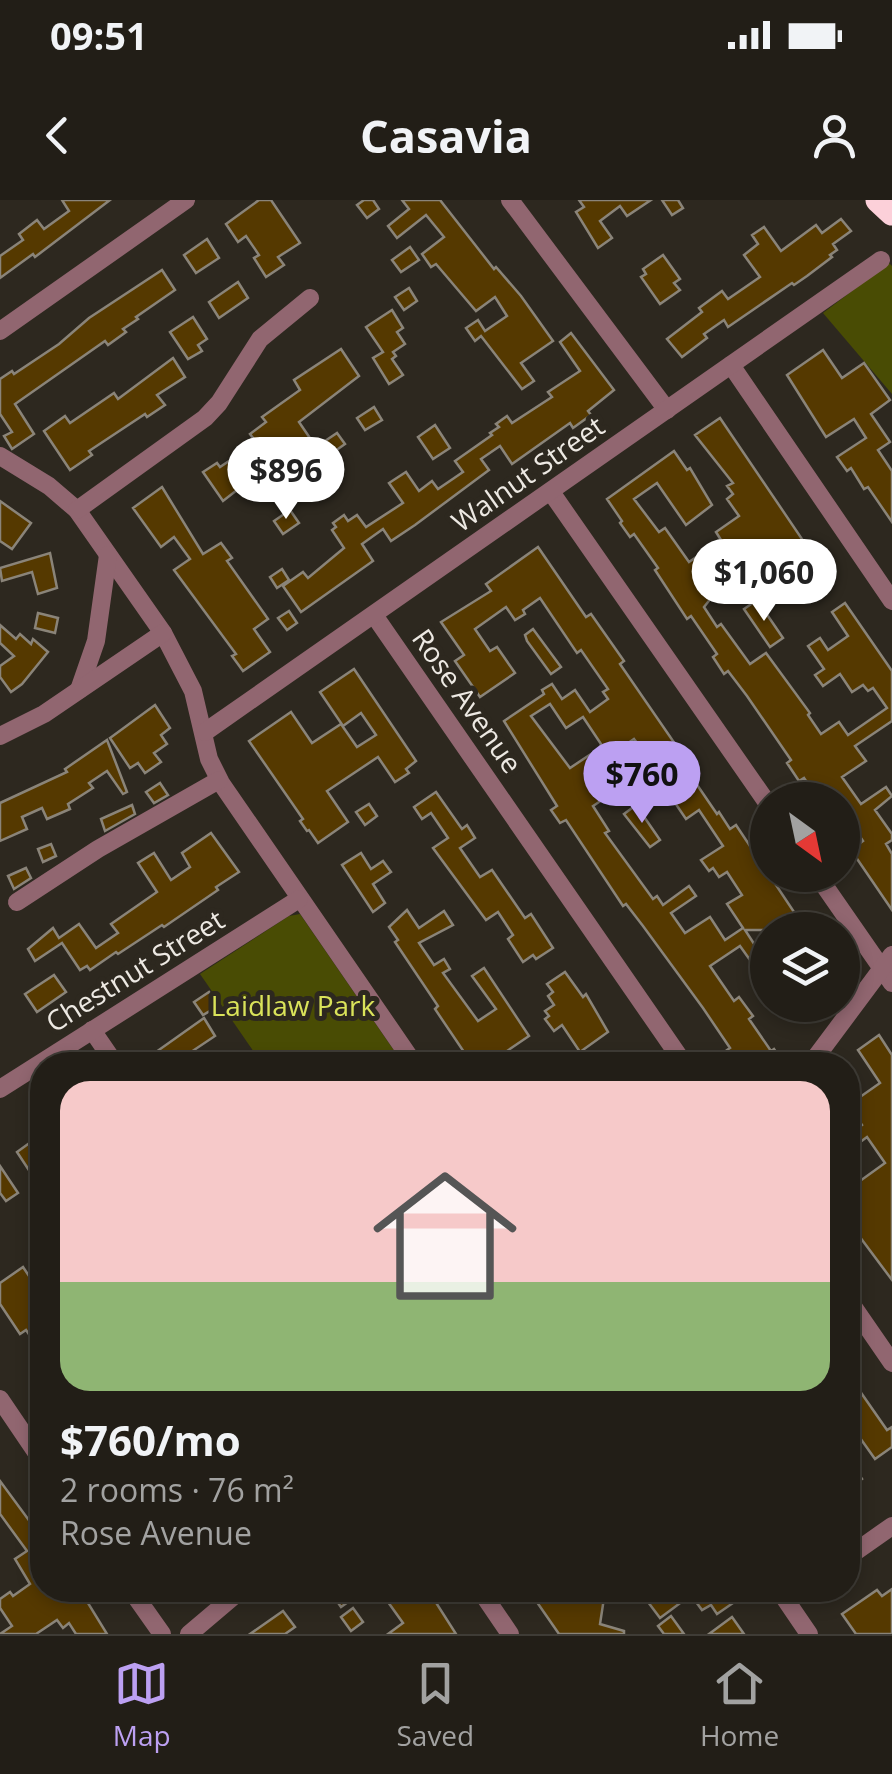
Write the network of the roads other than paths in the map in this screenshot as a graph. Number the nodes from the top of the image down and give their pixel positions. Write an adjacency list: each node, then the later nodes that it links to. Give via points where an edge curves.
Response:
1 (186, 200): 7 (street)
2 (511, 200): 9 (street)
3 (878, 200): 4 (highway)
4 (892, 213)
5 (881, 260): 8 (street, Walnut Street)
6 (310, 298): 12 (street, via 260,340 206,418)
7 (0, 330)
8 (731, 365): 9 (street, Walnut Street); 14 (street)
9 (667, 410): 11 (street, Walnut Street)
10 (0, 456): 12 (street)
11 (551, 492): 15 (street, Walnut Street); 21 (street)
12 (77, 510): 13 (street)
13 (108, 555): 16 (street); 17 (street, via 96,641)
14 (892, 601)
15 (374, 615): 18 (street, Walnut Street); 30 (street, Rose Avenue)
16 (163, 633): 17 (street); 18 (street, via 193,690)
17 (79, 690): 19 (street)
18 (205, 732): 20 (street)
19 (0, 736)
20 (219, 780): 23 (street); 24 (street)
21 (753, 782)
22 (830, 892): 25 (street)
23 (299, 898): 26 (street, Chestnut Street); 29 (street)
24 (17, 902)
25 (888, 969): 31 (street)
26 (92, 1030): 27 (street, Chestnut Street); 28 (street)
27 (58, 1052)
28 (107, 1052)
29 (406, 1052)
30 (676, 1052)
31 (821, 1052)
32 (30, 1070): 33 (street, Chestnut Street)
33 (0, 1089)
34 (860, 1316): 35 (street)
35 (892, 1363)
36 (0, 1399): 37 (street)
37 (30, 1443)
38 (892, 1526): 39 (street)
39 (860, 1549)
40 (140, 1602): 44 (street)
41 (227, 1602): 45 (street)
42 (488, 1602): 46 (street)
43 (793, 1602): 47 (street)
44 (162, 1634)
45 (188, 1634)
46 (510, 1634)
47 (809, 1634)

